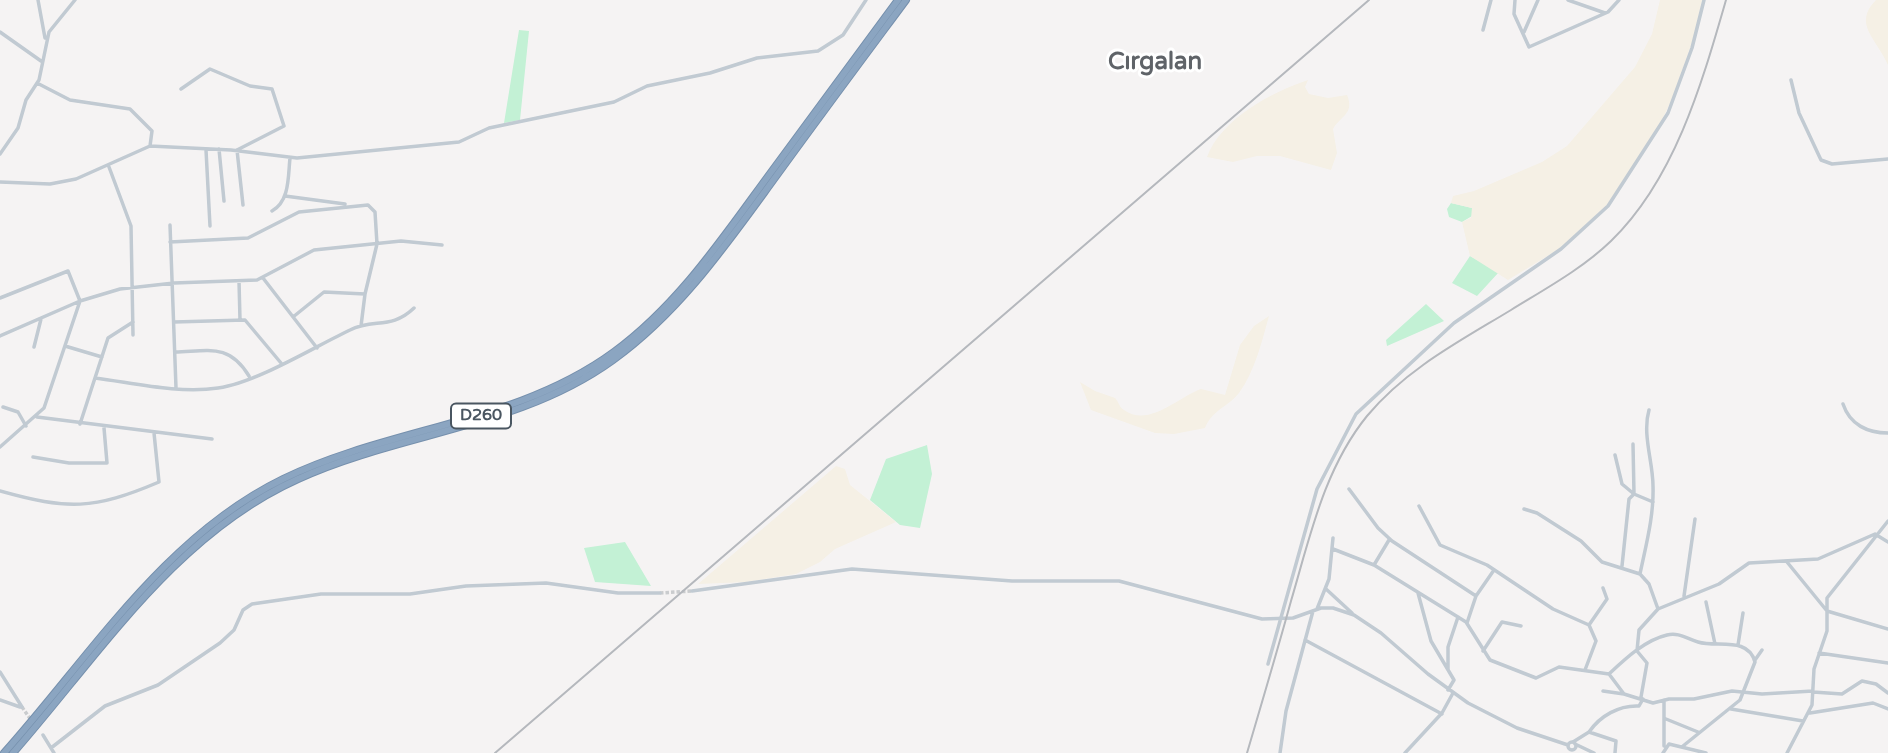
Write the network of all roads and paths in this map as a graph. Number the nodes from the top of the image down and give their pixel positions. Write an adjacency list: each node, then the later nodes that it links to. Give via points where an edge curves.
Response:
1 (38, 0): 16 (street)
2 (75, 0): 16 (street)
3 (866, 0): 26 (street, via 844,35 814,53 757,58 647,86 614,102 489,128 465,141)
4 (898, 0): 153 (highway, D260, via 720,243 638,333 591,368 542,394 332,459 238,505 199,534 150,583)
5 (906, 0): 154 (highway, D260, via 718,256 637,341 595,373 533,404 323,469 241,510 158,584)
6 (1491, 0): 13 (street)
7 (1515, 0): 15 (street, via 1514,15)
8 (1538, 0): 15 (street)
9 (1568, 0): 12 (street)
10 (1619, 0): 12 (street)
11 (1703, 0): 110 (street, via 1692,48 1668,113 1608,206 1561,249 1443,332 1356,414 1317,489)
12 (1606, 13): 15 (street, via 1529,47)
13 (1483, 30)
14 (0, 32): 17 (street)
15 (1524, 32)
16 (46, 40): 17 (street)
17 (42, 62): 19 (street)
18 (1791, 80): 27 (street, via 1799,113 1821,160 1832,164)
19 (37, 83): 21 (street, via 70,100 131,110 152,131); 25 (street)
20 (181, 89): 24 (street, via 210,69 273,91 284,126)
21 (150, 146): 23 (street); 28 (street)
22 (219, 149): 23 (street); 24 (street); 31 (street)
23 (206, 150): 36 (street)
24 (237, 151): 26 (street); 32 (street)
25 (0, 155)
26 (290, 158): 30 (street)
27 (1888, 159)
28 (108, 166): 29 (street, via 59,183); 43 (street, via 129,218)
29 (0, 183)
30 (285, 196): 33 (street); 34 (street)
31 (224, 201)
32 (243, 205)
33 (347, 206): 37 (street, via 295,213 248,238); 38 (street, via 373,209)
34 (272, 211)
35 (170, 225): 37 (street)
36 (210, 226)
37 (170, 242): 42 (street)
38 (377, 244): 39 (street); 40 (street, via 314,250); 44 (street)
39 (442, 245)
40 (263, 278): 41 (street); 48 (street)
41 (239, 281): 42 (street); 50 (street)
42 (174, 283): 43 (street); 52 (street)
43 (132, 286): 46 (street); 51 (street)
44 (365, 294): 48 (street, via 324,292); 53 (street)
45 (0, 298): 46 (street, via 68,271)
46 (80, 301): 49 (street); 56 (street)
47 (414, 309): 53 (street, via 391,323)
48 (293, 317): 58 (street)
49 (42, 318): 55 (street); 57 (street)
50 (240, 320): 52 (street); 61 (street, via 252,325)
51 (133, 322): 54 (street); 60 (street, via 110,335)
52 (174, 322): 59 (street)
53 (361, 326): 58 (street)
54 (133, 335)
55 (0, 336)
56 (65, 346): 60 (street); 68 (street)
57 (34, 347)
58 (317, 348): 61 (street)
59 (175, 352): 62 (street, via 227,353); 64 (street)
60 (102, 357): 63 (street)
61 (282, 363): 62 (street)
62 (249, 377): 64 (street, via 218,388)
63 (95, 378): 64 (street); 69 (street)
64 (176, 388)
65 (1843, 404): 73 (street, via 1865,430)
66 (3, 407): 70 (street, via 19,412)
67 (1649, 410): 82 (street, via 1646,425)
68 (37, 417): 69 (street); 70 (street)
69 (80, 424): 71 (street)
70 (26, 426): 76 (street)
71 (103, 427): 72 (street); 78 (street, via 107,463 69,464)
72 (154, 433): 74 (street); 80 (street, via 159,482 123,497 63,506)
73 (1888, 433)
74 (212, 439)
75 (1633, 444): 81 (street)
76 (0, 447)
77 (1615, 455): 81 (street, via 1620,482)
78 (33, 457)
79 (1349, 489): 89 (street)
80 (0, 491)
81 (1634, 494): 82 (street); 94 (street, via 1629,499)
82 (1653, 502): 96 (street)
83 (1419, 506): 95 (street, via 1440,545)
84 (1524, 509): 94 (street, via 1581,541 1602,562)
85 (1695, 519): 103 (street)
86 (1888, 521): 87 (street)
87 (1875, 534): 90 (street); 92 (street, via 1818,559); 107 (street, via 1828,596)
88 (1333, 538): 91 (street)
89 (1390, 539): 93 (street); 102 (street)
90 (1888, 542)
91 (1333, 549): 93 (street); 98 (street)
92 (1787, 562): 103 (street, via 1752,562 1719,584); 107 (street)
93 (1374, 565): 100 (street)
94 (1622, 566): 96 (street)
95 (1494, 570): 102 (street); 113 (street, via 1553,610)
96 (1640, 574): 105 (street)
97 (1603, 588): 113 (street, via 1608,599)
98 (1326, 589): 106 (street); 109 (street)
99 (692, 591): 110 (street, via 845,569 1012,581 1096,579 1137,585 1262,619)
100 (1417, 591): 111 (street); 126 (street, via 1431,641)
101 (660, 593): 151 (street, via 626,594 545,583 410,594 321,594 252,604 220,643 158,685 100,709)
102 (1476, 596): 112 (street)
103 (1684, 596): 105 (street)
104 (1706, 602): 117 (street)
105 (1658, 609): 121 (street, via 1639,630)
106 (1315, 610): 109 (street, via 1330,607); 110 (street); 116 (street)
107 (1827, 611): 115 (street); 122 (street, via 1827,631)
108 (1743, 613): 118 (street)
109 (1354, 615): 130 (street)
110 (1280, 617): 125 (street)
111 (1458, 617): 112 (street); 126 (street, via 1448,647)
112 (1468, 623): 120 (street)
113 (1589, 625): 127 (street, via 1596,641)
114 (1521, 626): 120 (street, via 1501,623)
115 (1888, 629)
116 (1305, 640): 143 (street); 156 (street)
117 (1715, 644): 118 (street); 121 (street, via 1672,634)
118 (1738, 645): 123 (street)
119 (1762, 650): 123 (street)
120 (1483, 651): 127 (street, via 1497,665 1535,678 1556,667)
121 (1637, 651): 129 (street); 137 (street, via 1647,663)
122 (1819, 653): 124 (street); 133 (street)
123 (1755, 660): 132 (street)
124 (1888, 663)
125 (1268, 664)
126 (1447, 670): 130 (street, via 1454,680)
127 (1585, 670): 129 (street)
128 (0, 672): 138 (street, via 22,707)
129 (1609, 674): 136 (street)
130 (1448, 690): 134 (street)
131 (1603, 691): 136 (street)
132 (1745, 691): 133 (street); 139 (street); 140 (street)
133 (1813, 691): 135 (street, via 1842,694 1862,681); 142 (street)
134 (1453, 693): 143 (street); 150 (street, via 1510,726)
135 (1888, 693)
136 (1624, 694): 137 (street)
137 (1642, 699): 139 (street); 146 (street, via 1640,706 1627,706 1598,720)
138 (0, 700)
139 (1664, 700): 144 (street)
140 (1731, 709): 145 (street); 147 (street)
141 (1888, 709): 142 (street, via 1872,703)
142 (1810, 713): 145 (street)
143 (1441, 714): 157 (street)
144 (1666, 719): 147 (street); 152 (street)
145 (1803, 721): 162 (street)
146 (1589, 732): 150 (street); 160 (street, via 1616,741)
147 (1698, 732): 149 (street)
148 (43, 735): 151 (street)
149 (1683, 746): 152 (street, via 1669,744); 161 (street)
150 (1571, 747): 158 (street); 159 (street)
151 (51, 748): 155 (street)
152 (1663, 751)
153 (4, 753)
154 (13, 753)
155 (54, 753)
156 (1280, 753)
157 (1405, 753)
158 (1579, 753)
159 (1594, 753)
160 (1615, 753)
161 (1706, 753)
162 (1787, 753)

